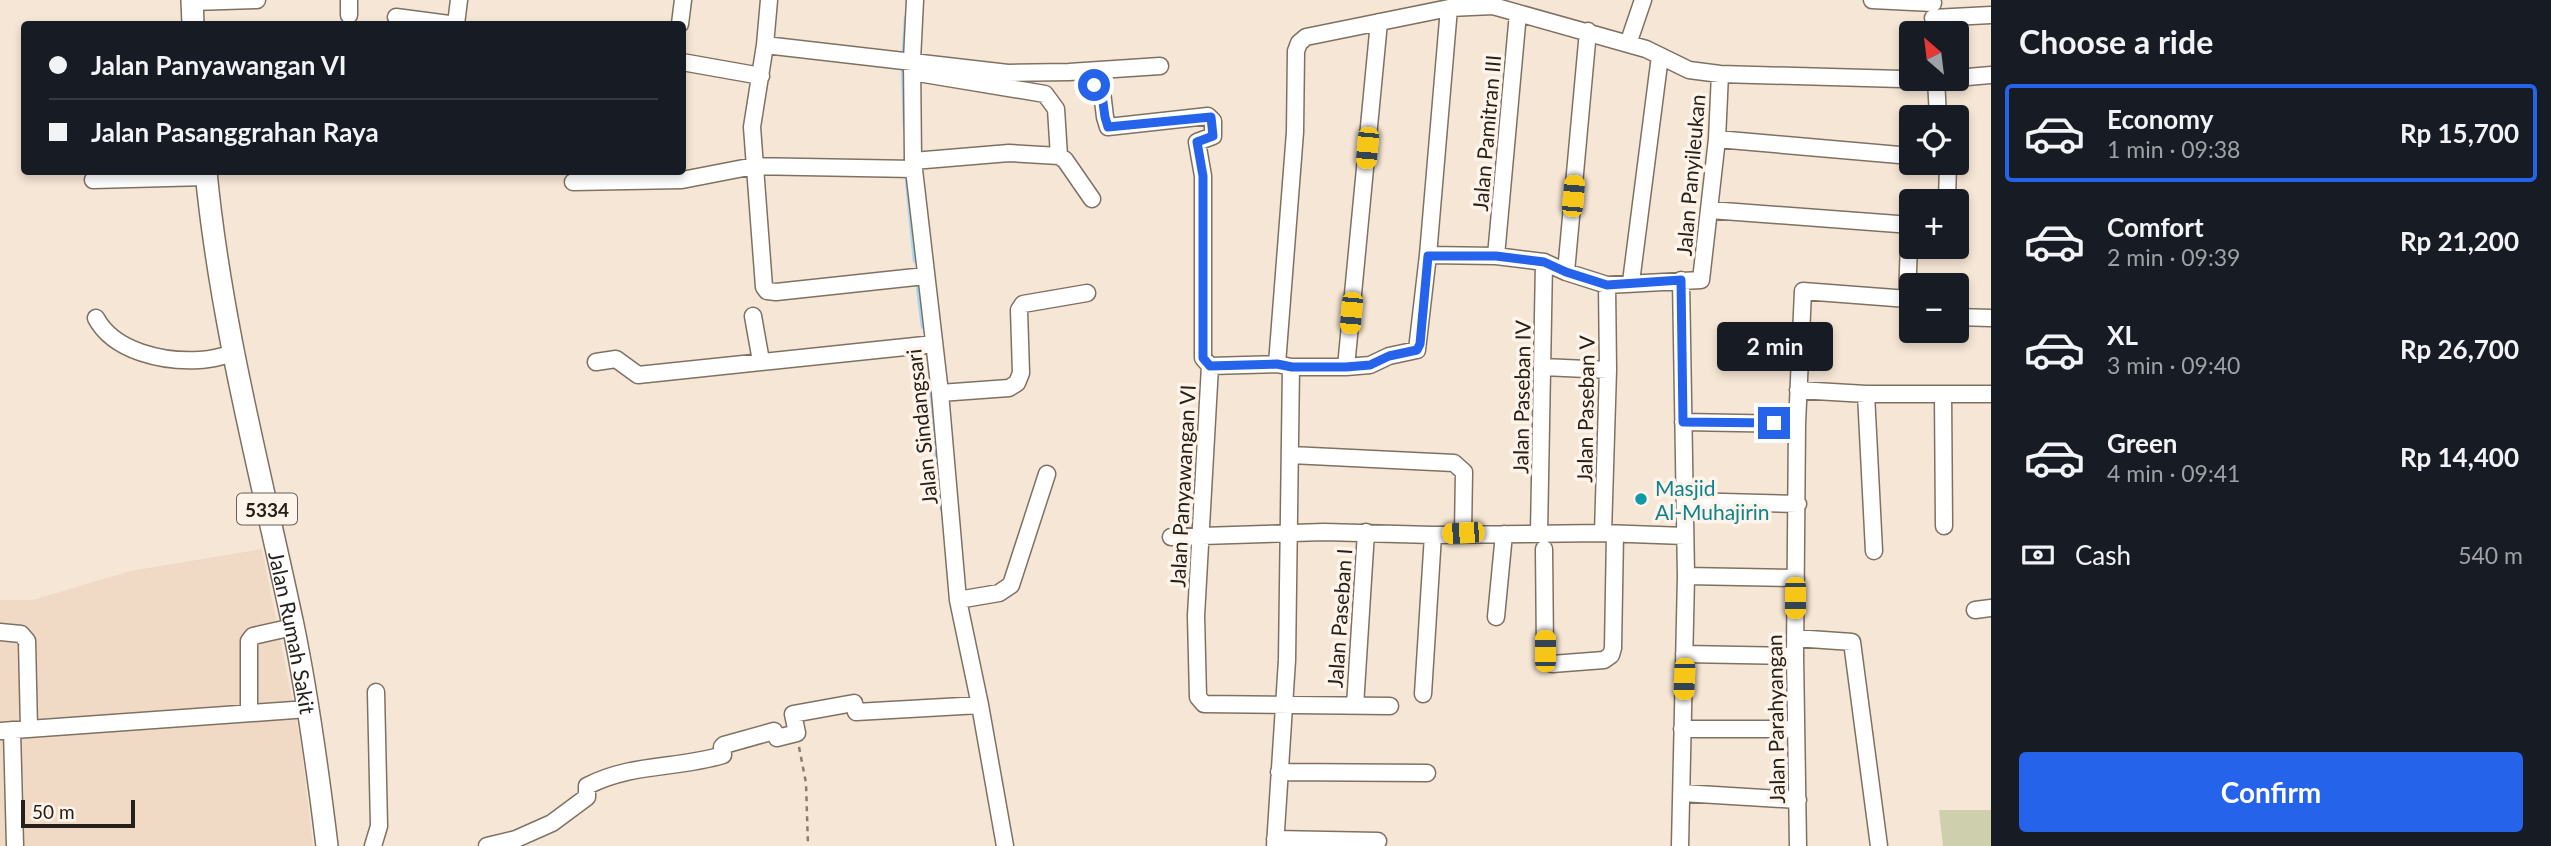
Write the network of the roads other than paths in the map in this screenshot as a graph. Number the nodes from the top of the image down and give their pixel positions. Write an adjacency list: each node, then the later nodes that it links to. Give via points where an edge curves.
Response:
1 (257, 0): 8 (street)
2 (459, 0): 17 (street)
3 (683, 0): 18 (street)
4 (769, 0): 22 (street)
5 (915, 0): 25 (street, Jalan Sindangsari)
6 (1643, 0): 21 (street)
7 (1872, 0): 12 (street)
8 (192, 1): 15 (main road)
9 (1492, 3): 10 (street); 11 (street)
10 (1449, 8): 19 (street); 45 (street)
11 (1513, 8): 20 (street); 46 (street, Jalan Pamitran III)
12 (1933, 14): 13 (street)
13 (1991, 15)
14 (396, 17): 16 (street)
15 (193, 21)
16 (426, 21)
17 (456, 21)
18 (680, 21)
19 (1379, 22): 63 (street, via 1306,37 1296,51); 65 (street)
20 (1588, 31): 21 (street); 48 (street)
21 (1628, 44): 23 (street)
22 (765, 45): 25 (street); 30 (street)
23 (1660, 56): 28 (street, via 1689,70); 51 (street)
24 (686, 63): 30 (street)
25 (907, 63): 27 (street, via 1008,73); 35 (street, via 1045,94 1056,109); 36 (street, Jalan Sindangsari)
26 (1160, 66): 27 (street)
27 (1093, 71): 64 (street, Jalan Panyawangan VI, via 1108,127 1211,117 1213,136 1197,142 1203,176 1203,358)
28 (1720, 74): 32 (street); 33 (street, Jalan Panyileukan)
29 (1991, 75): 31 (street)
30 (761, 76): 37 (street, via 752,118)
31 (1969, 77)
32 (1899, 79)
33 (1717, 139): 34 (street); 43 (street, Jalan Panyileukan)
34 (1899, 155)
35 (1059, 156): 36 (street, via 1009,153); 42 (street)
36 (913, 165): 37 (street); 49 (street, Jalan Sindangsari)
37 (754, 166): 41 (street, via 682,180); 49 (street, via 767,291)
38 (187, 175): 40 (street)
39 (206, 175): 60 (main road, Jalan Rumah Sakit / 5334)
40 (93, 180)
41 (573, 182)
42 (1092, 199)
43 (1710, 209): 44 (street); 50 (street, Jalan Panyileukan, via 1701,280)
44 (1899, 224)
45 (1428, 256): 46 (street); 65 (street, via 1417,350 1370,365)
46 (1496, 256): 47 (street)
47 (1544, 262): 48 (street); 66 (street, Jalan Paseban IV)
48 (1566, 272): 52 (street)
49 (925, 276): 59 (street, Jalan Sindangsari)
50 (1681, 280): 51 (street); 73 (street)
51 (1631, 282): 52 (street)
52 (1607, 285): 67 (street, Jalan Paseban V)
53 (1087, 293): 69 (street, via 1023,304 1019,310 1021,373 1017,383 1009,388)
54 (1899, 305): 68 (street, Jalan Parahyangan, via 1803,291)
55 (753, 316): 61 (street)
56 (1969, 317): 58 (street)
57 (96, 318): 60 (street, via 116,342 162,358 201,360)
58 (1991, 318)
59 (934, 344): 61 (street); 69 (street, Jalan Sindangsari)
60 (232, 354): 96 (main road, Jalan Rumah Sakit / 5334)
61 (761, 361): 62 (street, via 638,375 616,359)
62 (596, 362)
63 (1284, 365): 64 (street); 65 (street); 75 (street)
64 (1210, 366): 88 (street, Jalan Panyawangan VI)
65 (1346, 367)
66 (1543, 367): 67 (street); 83 (street, Jalan Paseban IV)
67 (1608, 370): 84 (street, Jalan Paseban V)
68 (1798, 390): 70 (street); 74 (street, Jalan Parahyangan)
69 (940, 393): 94 (street, Jalan Sindangsari)
70 (1866, 394): 71 (street); 91 (street)
71 (1942, 394): 72 (street); 79 (street)
72 (1991, 394)
73 (1683, 422): 74 (street); 77 (street)
74 (1797, 424): 78 (street, Jalan Parahyangan)
75 (1291, 455): 81 (street); 82 (street, via 1454,463 1464,472)
76 (1047, 474): 94 (street, via 1011,585 999,593)
77 (1685, 501): 78 (street); 86 (street)
78 (1798, 504): 93 (street, Jalan Parahyangan)
79 (1944, 526)
80 (1366, 532): 81 (street); 89 (street); 105 (street, Jalan Paseban I)
81 (1291, 533): 88 (street); 104 (street)
82 (1463, 533): 85 (street); 89 (street)
83 (1538, 533): 84 (street); 85 (street)
84 (1609, 533): 86 (street); 90 (street, Jalan Paseban V, via 1613,648 1604,660 1552,664 1547,659)
85 (1504, 534): 95 (street)
86 (1685, 536): 92 (street)
87 (1171, 537): 88 (street)
88 (1201, 537): 104 (street, Jalan Panyawangan VI, via 1196,616 1198,697 1204,704)
89 (1433, 537): 102 (street)
90 (1544, 549)
91 (1874, 551)
92 (1686, 576): 93 (street); 99 (street)
93 (1796, 578): 98 (street, Jalan Parahyangan)
94 (958, 600): 103 (street, Jalan Sindangsari)
95 (1496, 617)
96 (293, 627): 107 (main road, Jalan Rumah Sakit / 5334); 108 (street, via 253,636 249,641)
97 (0, 632): 109 (street, via 21,634 27,641)
98 (1795, 638): 100 (street, Jalan Parahyangan); 126 (street, via 1852,642)
99 (1684, 654): 100 (street); 110 (street)
100 (1795, 656): 111 (street, Jalan Parahyangan)
101 (376, 692): 121 (street, via 379,826)
102 (1423, 694)
103 (980, 705): 122 (street, via 856,712 854,703 793,714 797,733 777,738 774,731 766,732 724,745 723,755 698,762 626,770 587,786 587,797 552,823); 123 (street, Jalan Sindangsari)
104 (1283, 706): 105 (street, Jalan Panyawangan VI); 113 (street)
105 (1355, 706): 106 (street, Jalan Panyawangan VI)
106 (1390, 706)
107 (308, 709): 108 (street); 120 (main road, Jalan Rumah Sakit / 5334)
108 (249, 713): 109 (street)
109 (29, 729): 112 (street)
110 (1682, 729): 111 (street); 115 (street)
111 (1796, 729): 116 (street, Jalan Parahyangan)
112 (6, 731): 119 (street)
113 (1279, 772): 114 (street); 118 (street)
114 (1427, 773)
115 (1682, 793): 116 (street); 124 (street)
116 (1798, 800): 125 (street, Jalan Parahyangan)
117 (1378, 841): 118 (street)
118 (1275, 842)
119 (15, 846)
120 (327, 846)
121 (373, 846)
122 (487, 846)
123 (1005, 846)
124 (1680, 846)
125 (1798, 846)
126 (1879, 846)

